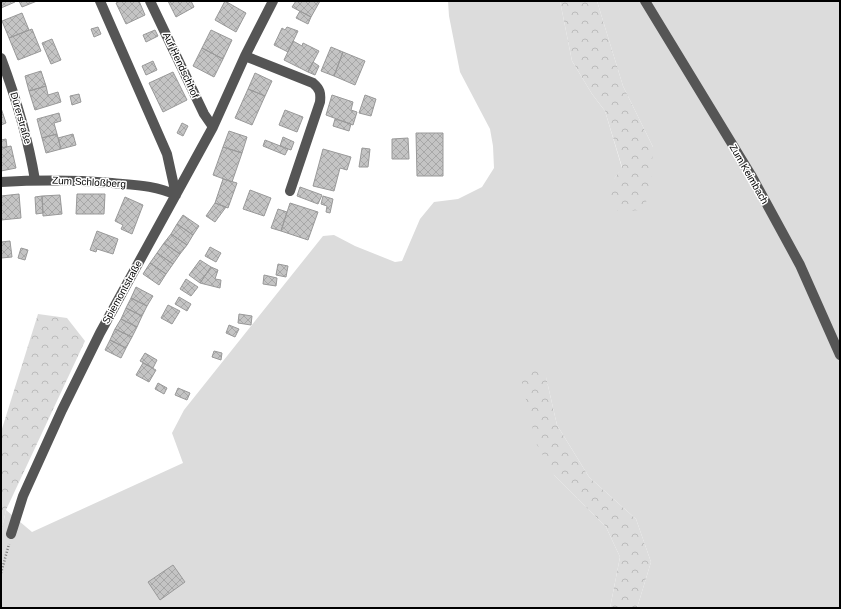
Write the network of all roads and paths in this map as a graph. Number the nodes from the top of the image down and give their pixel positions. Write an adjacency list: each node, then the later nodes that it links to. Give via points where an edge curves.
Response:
1 (100, 1): 11 (street, via 167,154)
2 (150, 1): 7 (street, Auf Hendschhof, via 204,114)
3 (272, 1): 5 (street, Spiemontstraße)
4 (645, 1): 12 (street, Zum Keimbach, via 751,175 800,265)
5 (245, 56): 7 (street, Spiemontstraße); 10 (street, via 313,83 319,88 320,102)
6 (1, 58): 8 (street, Dürerstraße, via 30,151)
7 (213, 127): 11 (street, Spiemontstraße)
8 (35, 180): 9 (street, Zum Schloßberg); 11 (street, Zum Schloßberg, via 147,186)
9 (1, 182)
10 (290, 191)
11 (176, 195): 13 (street, Spiemontstraße, via 100,333 62,410 24,496)
12 (840, 355)
13 (11, 534): 14 (path)
14 (1, 573)

